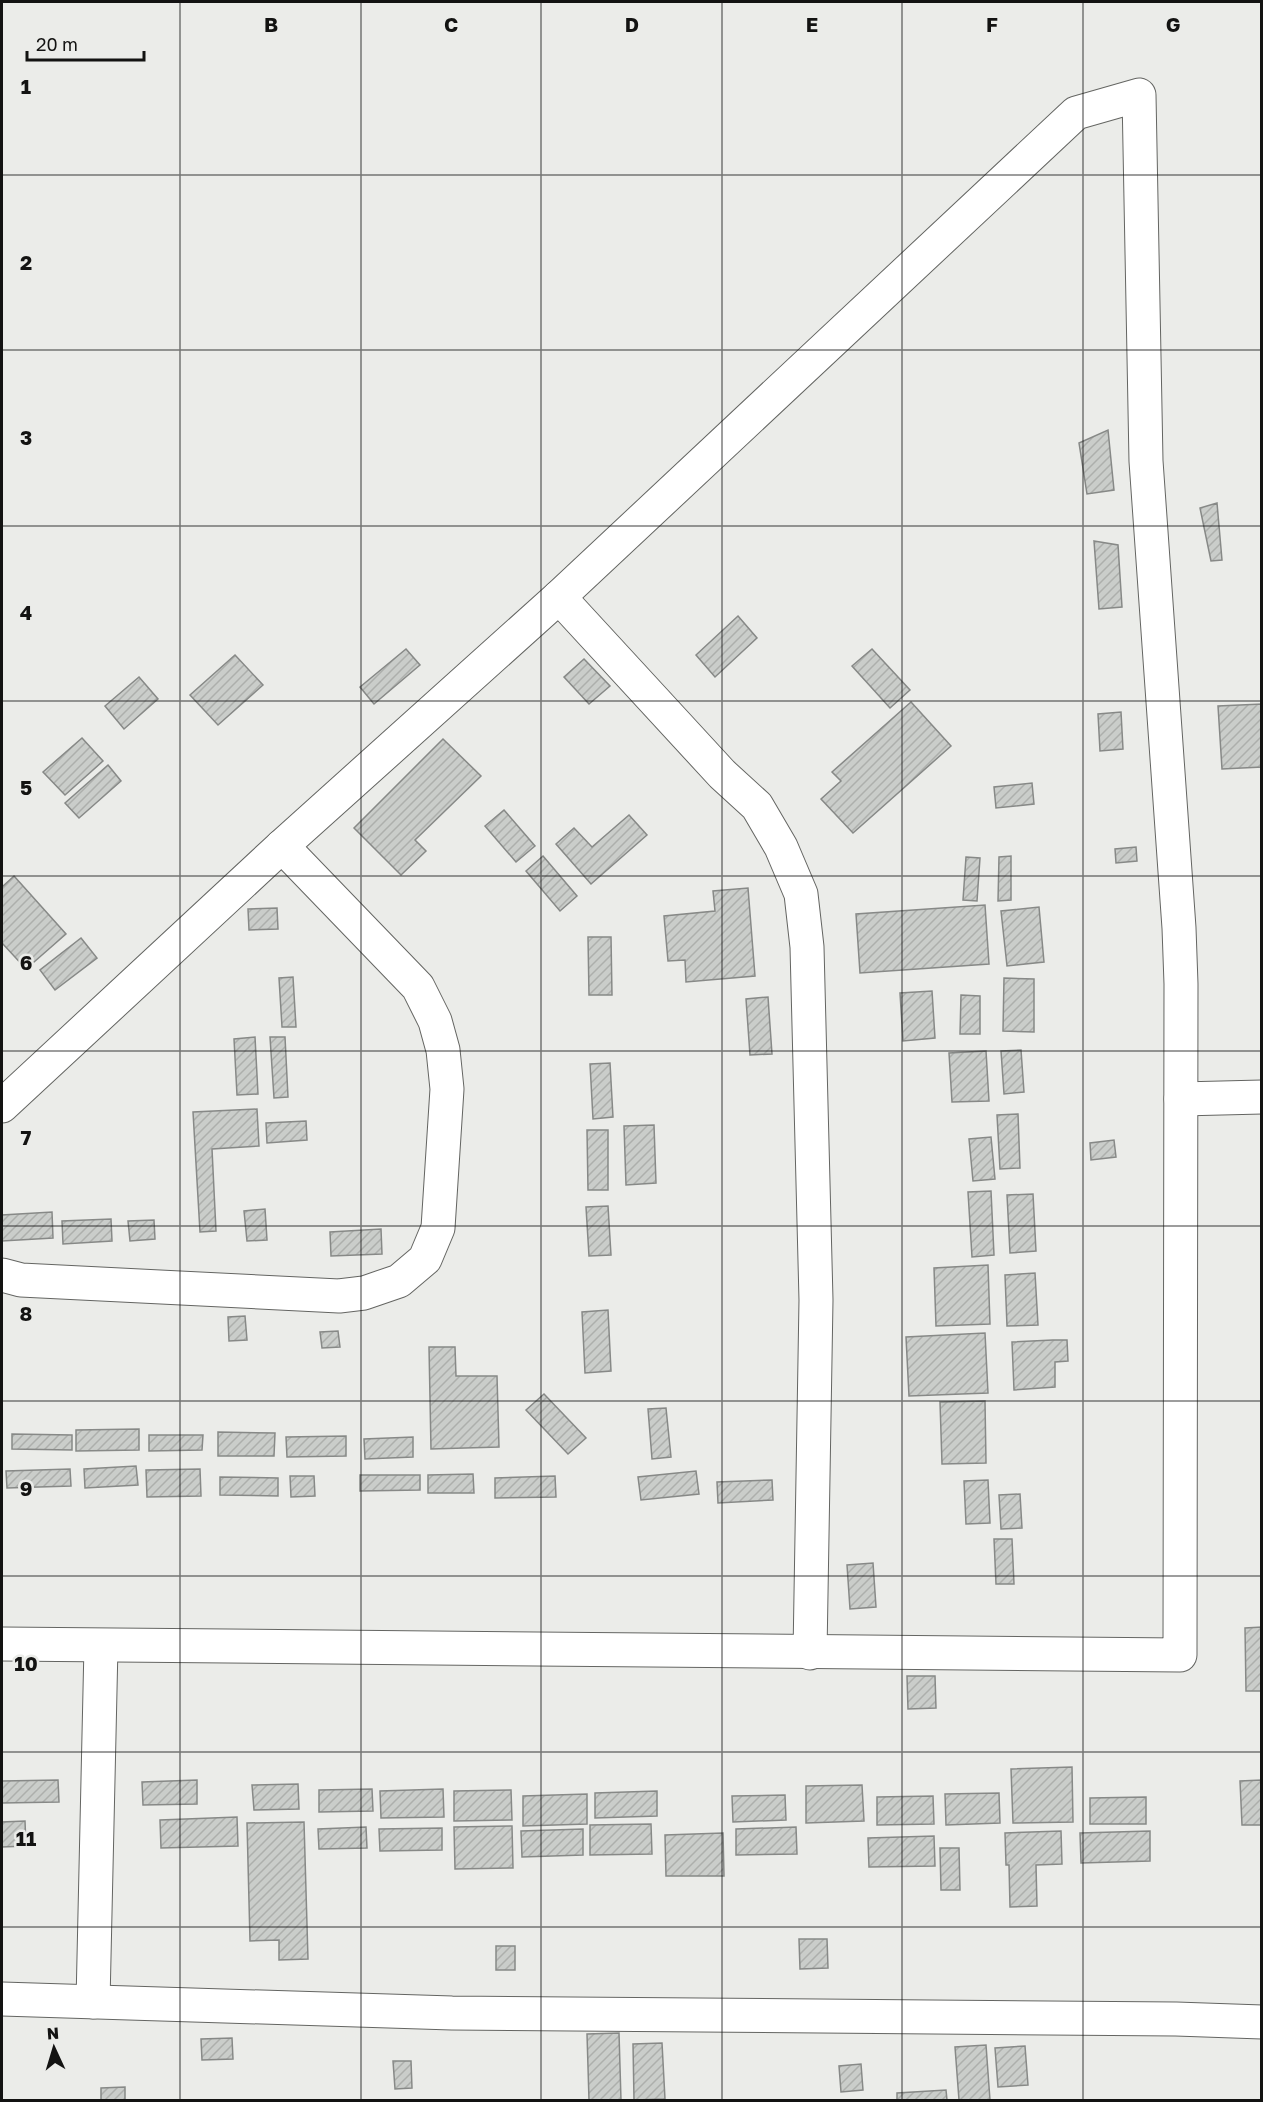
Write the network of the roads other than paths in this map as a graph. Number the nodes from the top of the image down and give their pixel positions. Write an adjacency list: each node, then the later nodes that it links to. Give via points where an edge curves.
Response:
1 (559, 597): 2 (street); 4 (street, via 1076,113 1138,95 1146,461 1179,928); 9 (street, via 722,774 757,806 781,847 801,894 807,947 816,1300)
2 (282, 846): 5 (street); 6 (street, via 418,987 435,1021 447,1089 438,1228 426,1259 399,1281 364,1293 339,1296 21,1280)
3 (1262, 1097): 4 (street)
4 (1181, 1099): 9 (street, via 1180,1655)
5 (2, 1106)
6 (2, 1275)
7 (2, 1644): 8 (street)
8 (101, 1646): 9 (street); 11 (street)
9 (810, 1653)
10 (2, 1999): 11 (street)
11 (93, 2002): 12 (street, via 452,2013)
12 (1262, 2022)

